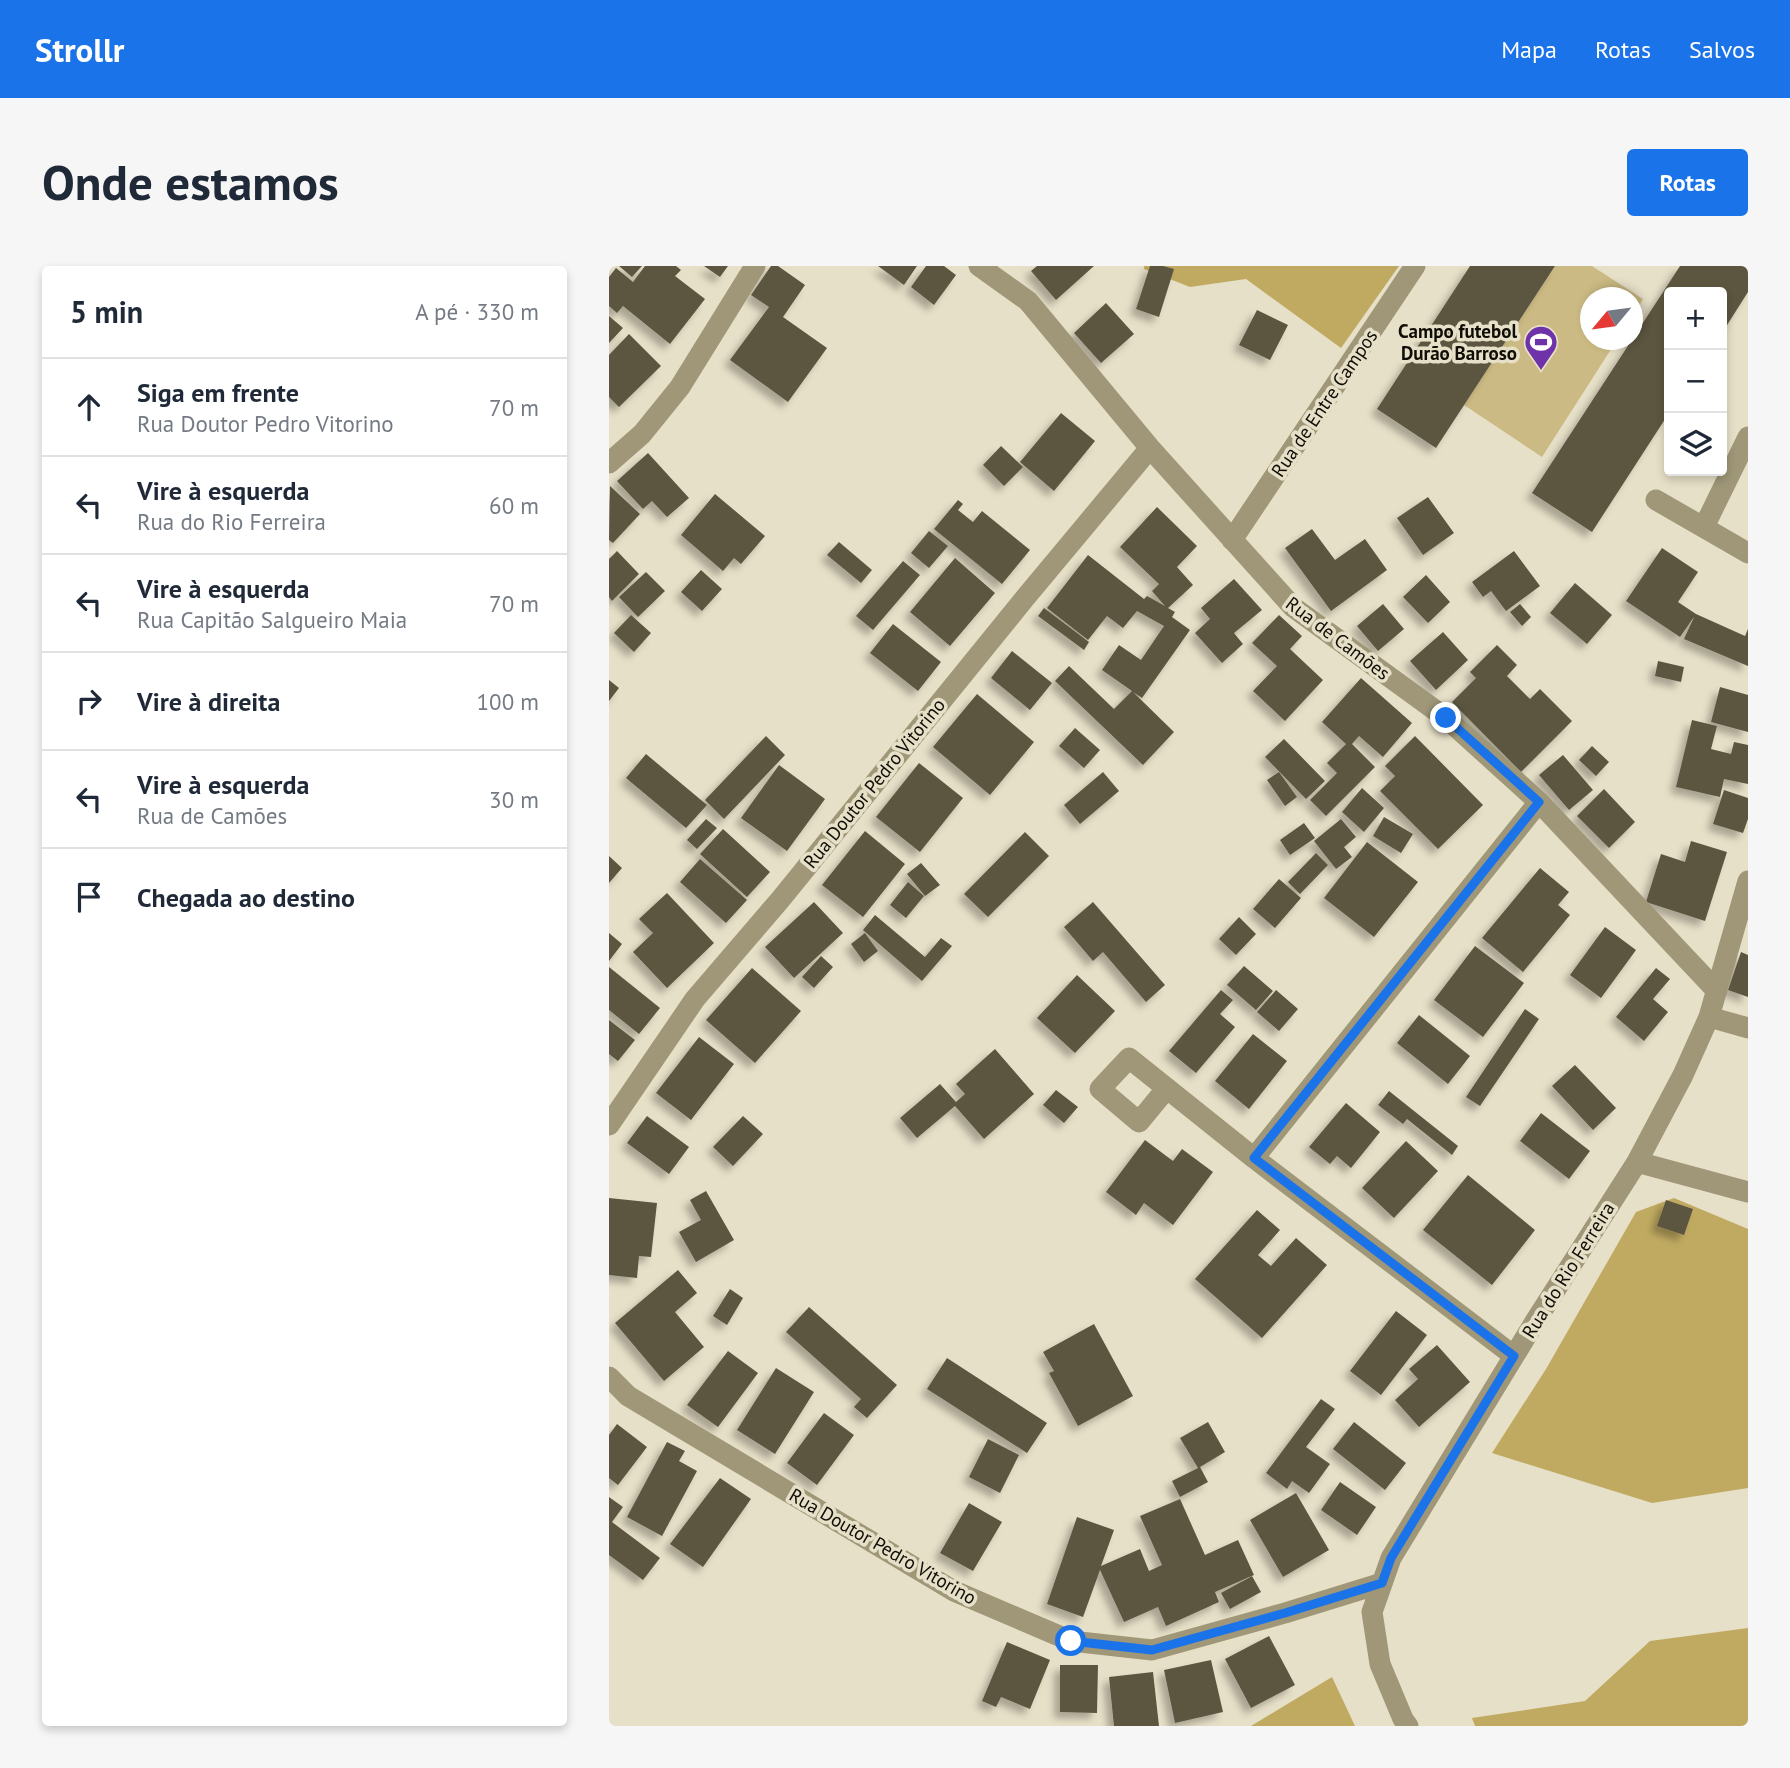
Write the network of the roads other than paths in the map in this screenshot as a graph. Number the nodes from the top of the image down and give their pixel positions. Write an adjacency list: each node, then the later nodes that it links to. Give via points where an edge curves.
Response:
1 (755, 266): 6 (street, via 680,387 642,434)
2 (979, 266): 5 (street, Rua de Camões, via 1028,301)
3 (1415, 266): 9 (street, Rua de Entre Campos)
4 (1748, 437): 8 (street)
5 (1150, 448): 9 (street, Rua de Camões); 17 (street, Rua Doutor Pedro Vitorino, via 695,999)
6 (609, 463)
7 (1656, 500): 8 (street)
8 (1704, 527): 10 (street)
9 (1232, 540): 11 (street, Rua de Camões, via 1293,607 1446,718)
10 (1748, 553)
11 (1539, 802): 13 (street, Rua de Camões); 18 (street)
12 (1748, 881): 13 (street, Rua do Rio Ferreira)
13 (1717, 991): 14 (street, Rua do Rio Ferreira)
14 (1709, 1017): 15 (street); 19 (street, Rua do Rio Ferreira)
15 (1748, 1028)
16 (1167, 1088): 18 (street)
17 (609, 1125)
18 (1254, 1158): 21 (street)
19 (1637, 1161): 20 (street); 21 (street, Rua do Rio Ferreira)
20 (1748, 1192)
21 (1514, 1356): 23 (street, Rua do Rio Ferreira, via 1391,1558)
22 (609, 1377): 23 (street, Rua Doutor Pedro Vitorino, via 628,1396 954,1591 1071,1641 1152,1650)
23 (1382, 1583): 24 (street, Rua do Rio Ferreira, via 1372,1612 1380,1664)
24 (1408, 1726)

